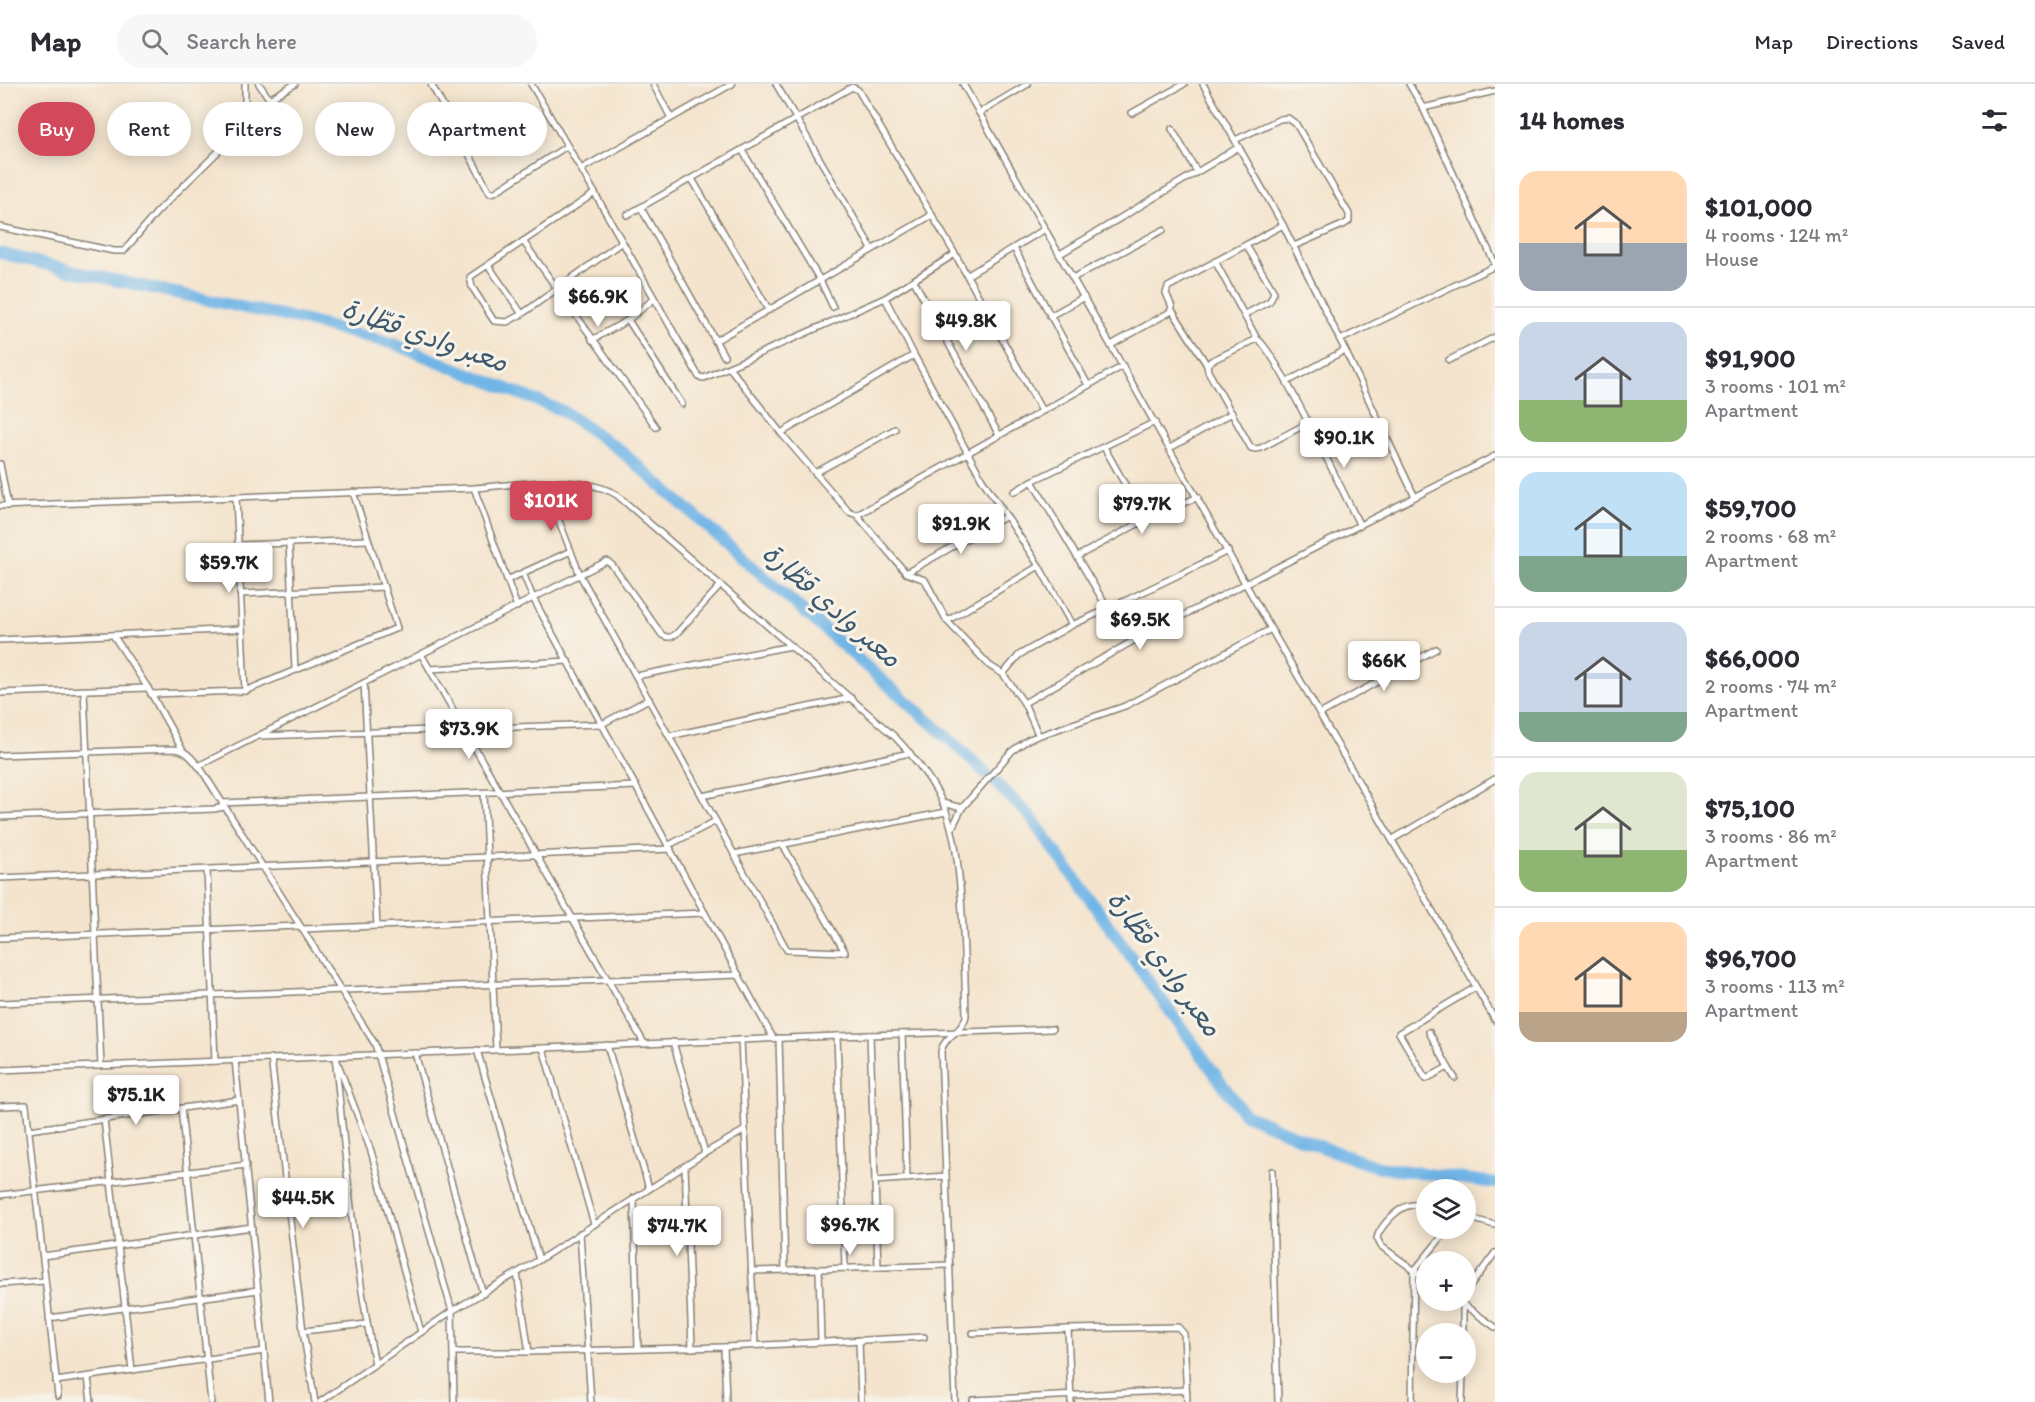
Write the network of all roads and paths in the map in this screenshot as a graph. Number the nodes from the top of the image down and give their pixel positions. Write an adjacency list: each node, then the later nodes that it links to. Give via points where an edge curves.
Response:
1 (245, 84): 33 (street, via 241,129 157,212 124,251)
2 (259, 84): 3 (street, via 271,98)
3 (296, 84)
4 (431, 84): 22 (street, via 490,193)
5 (531, 84): 22 (street)
6 (653, 84): 18 (street)
7 (732, 84): 18 (street)
8 (776, 84): 19 (street)
9 (963, 84): 16 (street)
10 (1028, 84): 16 (street)
11 (1184, 84): 17 (street)
12 (1203, 84): 21 (street)
13 (1409, 84): 15 (street)
14 (1495, 92): 15 (street)
15 (1423, 108): 46 (street)
16 (979, 113): 34 (street)
17 (1132, 113)
18 (671, 118): 25 (street)
19 (795, 120): 24 (street); 31 (street, via 852,87 858,90); 41 (street)
20 (1172, 129): 26 (street)
21 (1236, 140): 23 (street); 39 (street, via 1288,118 1296,124 1349,214 1346,224)
22 (567, 146): 25 (street)
23 (1239, 147): 26 (street); 32 (street)
24 (742, 150): 27 (street); 49 (street)
25 (581, 169): 28 (street)
26 (1197, 172): 43 (street)
27 (692, 179): 29 (street); 56 (street)
28 (595, 193): 36 (street); 37 (street)
29 (641, 208): 30 (street); 65 (street)
30 (627, 215)
31 (932, 215): 41 (street); 42 (street)
32 (1283, 225): 38 (street); 39 (street)
33 (0, 227)
34 (1045, 229): 40 (street); 43 (street)
35 (1163, 230): 48 (street)
36 (523, 241): 45 (street); 51 (street)
37 (622, 242): 51 (street); 54 (street)
38 (1246, 244): 44 (street); 59 (street, via 1274,292 1270,301)
39 (1294, 246): 66 (street)
40 (1014, 248): 47 (street); 60 (street)
41 (872, 249): 49 (street)
42 (955, 254): 47 (street); 50 (street)
43 (1060, 254): 48 (street)
44 (1215, 261): 57 (street, via 1166,290); 59 (street)
45 (488, 265): 58 (street); 58 (street, via 470,277 472,287 495,321 507,322)
46 (1495, 265): 66 (street)
47 (968, 275): 78 (street)
48 (1073, 278): 53 (street)
49 (819, 280): 55 (street); 56 (street)
50 (914, 281): 52 (street); 85 (street)
51 (556, 289): 58 (street); 64 (street)
52 (885, 297): 69 (street); 74 (street)
53 (1084, 297): 60 (street); 67 (street)
54 (654, 299): 61 (street); 74 (street, via 699,377)
55 (833, 307)
56 (768, 310): 65 (street)
57 (1172, 310): 67 (street); 72 (street)
58 (522, 314)
59 (1244, 315): 63 (street)
60 (1050, 316): 76 (street)
61 (628, 320): 64 (street); 77 (street)
62 (1495, 337): 71 (street)
63 (1257, 339): 72 (street); 75 (street)
64 (592, 340): 82 (street)
65 (716, 340): 70 (street)
66 (1340, 340): 68 (street)
67 (1111, 345): 73 (street)
68 (1345, 350): 75 (street); 99 (street)
69 (914, 355): 84 (street); 88 (street)
70 (724, 356)
71 (1449, 360)
72 (1207, 365): 79 (street)
73 (1123, 366): 76 (street); 80 (street)
74 (729, 368): 84 (street)
75 (1287, 382): 81 (street)
76 (1088, 385): 78 (street)
77 (682, 404)
78 (1042, 411): 85 (street)
79 (1232, 412): 81 (street, via 1251,448 1256,449); 87 (street)
80 (1155, 422): 86 (street); 87 (street)
81 (1308, 423): 105 (street)
82 (656, 427)
83 (895, 429): 91 (street)
84 (780, 434): 91 (street)
85 (999, 435): 88 (street)
86 (1104, 447): 92 (street); 104 (street)
87 (1170, 448): 98 (street)
88 (967, 452): 102 (street); 103 (street)
89 (1495, 456): 99 (street)
90 (0, 464): 101 (street)
91 (815, 473): 102 (street, via 849,512)
92 (1032, 481): 96 (street); 111 (street)
93 (552, 482): 94 (street); 109 (street, via 554,508); 118 (street, via 609,490)
94 (474, 488): 95 (street); 116 (street)
95 (353, 492): 97 (street); 106 (street)
96 (1014, 492)
97 (236, 497): 101 (street); 108 (street)
98 (1198, 497): 104 (street); 110 (street)
99 (1415, 497): 105 (street)
100 (0, 506): 101 (street)
101 (8, 506)
102 (857, 515): 114 (street)
103 (1005, 517): 112 (street); 114 (street)
104 (1145, 520): 111 (street)
105 (1360, 526): 117 (street)
106 (368, 540): 107 (street); 119 (street)
107 (289, 543): 108 (street); 120 (street)
108 (238, 545): 121 (street)
109 (571, 551): 113 (street); 115 (street)
110 (1228, 551): 117 (street); 124 (street)
111 (1078, 556): 124 (street)
112 (1039, 566): 125 (street); 126 (street)
113 (523, 573): 116 (street); 122 (street)
114 (906, 573): 125 (street, via 925,580)
115 (580, 575): 118 (street, via 607,561 612,564 662,634 671,637); 122 (street); 138 (street)
116 (507, 580): 123 (street)
117 (1247, 584): 128 (street); 146 (street, via 1133,641)
118 (722, 585): 131 (street)
119 (384, 587): 120 (street); 136 (street, via 397,628)
120 (292, 591): 121 (street); 136 (street)
121 (240, 594): 127 (street)
122 (533, 598): 123 (street); 134 (street)
123 (516, 607): 133 (street)
124 (1108, 609): 126 (street)
125 (947, 621): 137 (street, via 990,666)
126 (1071, 625): 137 (street, via 1019,655)
127 (242, 629): 129 (street); 142 (street)
128 (1271, 629): 147 (street); 151 (street, via 1125,706)
129 (113, 635): 130 (street); 141 (street)
130 (0, 640)
131 (791, 646): 138 (street); 144 (street)
132 (1436, 649): 147 (street)
133 (422, 654): 135 (street); 139 (street)
134 (568, 661): 135 (street); 148 (street)
135 (430, 669): 149 (street)
136 (295, 670): 142 (street)
137 (1003, 674): 146 (street)
138 (636, 676): 145 (street)
139 (364, 683): 150 (street); 152 (street)
140 (84, 691): 141 (street); 143 (street); 155 (street)
141 (149, 691): 142 (street); 154 (street)
142 (245, 691)
143 (0, 693)
144 (851, 698): 153 (street); 156 (street)
145 (649, 699): 148 (street); 153 (street)
146 (1024, 703): 151 (street)
147 (1320, 714): 173 (street)
148 (602, 724): 149 (street); 160 (street)
149 (464, 729): 150 (street); 162 (street)
150 (367, 732): 152 (street); 164 (street)
151 (1038, 734): 167 (street, via 1012,751)
152 (259, 736): 158 (street)
153 (669, 736): 163 (street)
154 (182, 749): 155 (street); 158 (street)
155 (87, 752): 157 (street); 169 (street)
156 (910, 753): 163 (street); 165 (street)
157 (0, 755)
158 (198, 766): 166 (street)
159 (1495, 779): 173 (street)
160 (636, 786): 162 (street); 175 (street)
161 (484, 792): 162 (street); 164 (street); 178 (street)
162 (500, 792): 177 (street)
163 (702, 796): 171 (street)
164 (369, 797): 166 (street); 179 (street)
165 (942, 803): 167 (street); 168 (street)
166 (223, 805): 169 (street, via 214,809); 180 (street)
167 (962, 808): 172 (street)
168 (946, 812): 172 (street); 174 (street)
169 (90, 814): 170 (street); 182 (street)
170 (0, 817)
171 (716, 821): 175 (street); 176 (street)
172 (952, 828): 203 (street, via 963,926 966,1016)
173 (1393, 839): 195 (street)
174 (783, 845): 176 (street); 176 (street, via 845,952 787,950)
175 (670, 847): 177 (street); 184 (street)
176 (734, 854)
177 (536, 855): 178 (street); 185 (street)
178 (488, 857): 179 (street); 186 (street)
179 (374, 862): 180 (street); 187 (street)
180 (263, 867): 181 (street); 188 (street)
181 (207, 870): 182 (street); 189 (street)
182 (93, 874): 183 (street); 190 (street)
183 (0, 878)
184 (705, 913): 185 (street); 192 (street)
185 (572, 918): 186 (street); 193 (street)
186 (490, 921): 187 (street); 194 (street)
187 (377, 926): 188 (street)
188 (301, 928): 189 (street); 196 (street)
189 (210, 930): 190 (street); 197 (street)
190 (95, 935): 191 (street); 198 (street)
191 (0, 938)
192 (739, 975): 193 (street); 207 (street)
193 (607, 980): 194 (street); 210 (street)
194 (494, 984): 196 (street); 213 (street)
195 (1476, 987): 200 (street); 222 (street, via 1399,1033 1426,1078)
196 (340, 989): 197 (street); 216 (street, via 375,1044)
197 (212, 994): 198 (street); 219 (street)
198 (98, 999): 199 (street); 221 (street)
199 (0, 1003)
200 (1495, 1020)
201 (1052, 1029): 203 (street)
202 (1429, 1032): 222 (street)
203 (955, 1033): 204 (street); 236 (street, via 944,1041 941,1051)
204 (902, 1034): 205 (street); 237 (street)
205 (870, 1035): 206 (street); 238 (street)
206 (837, 1036): 207 (street); 260 (street)
207 (776, 1038): 208 (street); 262 (street)
208 (741, 1040): 209 (street); 230 (street)
209 (673, 1042): 210 (street); 231 (street)
210 (644, 1043): 211 (street)
211 (607, 1045): 212 (street); 240 (street)
212 (543, 1047): 213 (street); 248 (street)
213 (496, 1049): 214 (street)
214 (477, 1050): 215 (street); 257 (street)
215 (416, 1053): 216 (street); 270 (street)
216 (377, 1054): 217 (street); 273 (street)
217 (335, 1056): 218 (street); 242 (street); 280 (street, via 371,1151)
218 (271, 1058): 220 (street); 245 (street)
219 (215, 1060): 220 (street); 221 (street)
220 (236, 1060): 225 (street)
221 (101, 1066): 223 (street)
222 (1448, 1067): 224 (street)
223 (0, 1070)
224 (1455, 1078)
225 (239, 1100): 227 (street); 232 (street)
226 (0, 1106): 229 (street, via 26,1105)
227 (182, 1108): 228 (street); 235 (street)
228 (104, 1119): 229 (street); 239 (street)
229 (29, 1130): 241 (street)
230 (745, 1130): 231 (street); 263 (street)
231 (705, 1153): 233 (street)
232 (246, 1165): 235 (street); 250 (street)
233 (685, 1166): 240 (street); 287 (street)
234 (1272, 1171): 314 (street)
235 (188, 1172): 239 (street); 252 (street)
236 (946, 1176): 237 (street); 258 (street)
237 (907, 1179): 238 (street)
238 (875, 1180): 259 (street)
239 (111, 1182): 241 (street); 254 (street)
240 (650, 1188): 244 (street)
241 (36, 1191): 243 (street); 256 (street)
242 (350, 1191): 245 (street); 276 (street)
243 (0, 1195)
244 (634, 1198): 248 (street); 288 (street)
245 (288, 1200): 279 (street)
246 (1416, 1205): 264 (street, via 1403,1207 1378,1232 1377,1238 1381,1246)
247 (1476, 1220): 249 (street)
248 (594, 1224): 251 (street)
249 (1495, 1225)
250 (252, 1227): 252 (street); 269 (street)
251 (580, 1233): 257 (street); 289 (street)
252 (194, 1234): 254 (street); 271 (street)
253 (1440, 1239): 264 (street)
254 (118, 1245): 256 (street); 272 (street)
255 (1495, 1253): 266 (street)
256 (43, 1256): 267 (street)
257 (539, 1260): 265 (street)
258 (950, 1265): 259 (street); 312 (street)
259 (878, 1267): 260 (street)
260 (845, 1268): 261 (street)
261 (819, 1269): 262 (street); 284 (street)
262 (785, 1270): 263 (street)
263 (751, 1271): 285 (street)
264 (1414, 1271): 315 (street)
265 (517, 1273): 270 (street); 292 (street)
266 (1476, 1279)
267 (45, 1281): 268 (street); 275 (street)
268 (0, 1284)
269 (258, 1290): 271 (street); 290 (street)
270 (483, 1294): 273 (street)
271 (201, 1298): 272 (street); 293 (street)
272 (125, 1308): 275 (street); 295 (street)
273 (452, 1311): 280 (street); 291 (street)
274 (1472, 1311): 277 (street)
275 (50, 1318): 297 (street)
276 (367, 1324): 279 (street); 294 (street)
277 (1495, 1327)
278 (1068, 1329): 281 (street); 299 (street, via 1178,1327 1184,1334); 301 (street)
279 (303, 1331): 306 (street)
280 (421, 1332): 294 (street)
281 (973, 1333)
282 (924, 1337): 283 (street)
283 (859, 1340): 284 (street); 311 (street)
284 (821, 1342): 285 (street)
285 (755, 1345): 286 (street)
286 (724, 1347): 287 (street); 310 (street)
287 (692, 1348): 288 (street)
288 (638, 1349): 289 (street)
289 (589, 1350): 292 (street); 309 (street)
290 (264, 1351): 293 (street); 305 (street)
291 (454, 1352): 292 (street); 308 (street)
292 (529, 1352)
293 (207, 1359): 295 (street); 304 (street)
294 (375, 1364): 307 (street)
295 (132, 1370): 296 (street)
296 (88, 1377): 297 (street); 303 (street)
297 (56, 1381): 300 (street)
298 (1463, 1383): 316 (street)
299 (1186, 1390): 301 (street); 313 (street)
300 (58, 1396)
301 (1071, 1399): 302 (street)
302 (973, 1400)
303 (91, 1402)
304 (212, 1402)
305 (270, 1402)
306 (315, 1402)
307 (320, 1402)
308 (454, 1402)
309 (591, 1402)
310 (726, 1402)
311 (861, 1402)
312 (955, 1402)
313 (1187, 1402)
314 (1278, 1402)
315 (1412, 1402)
316 (1462, 1402)

